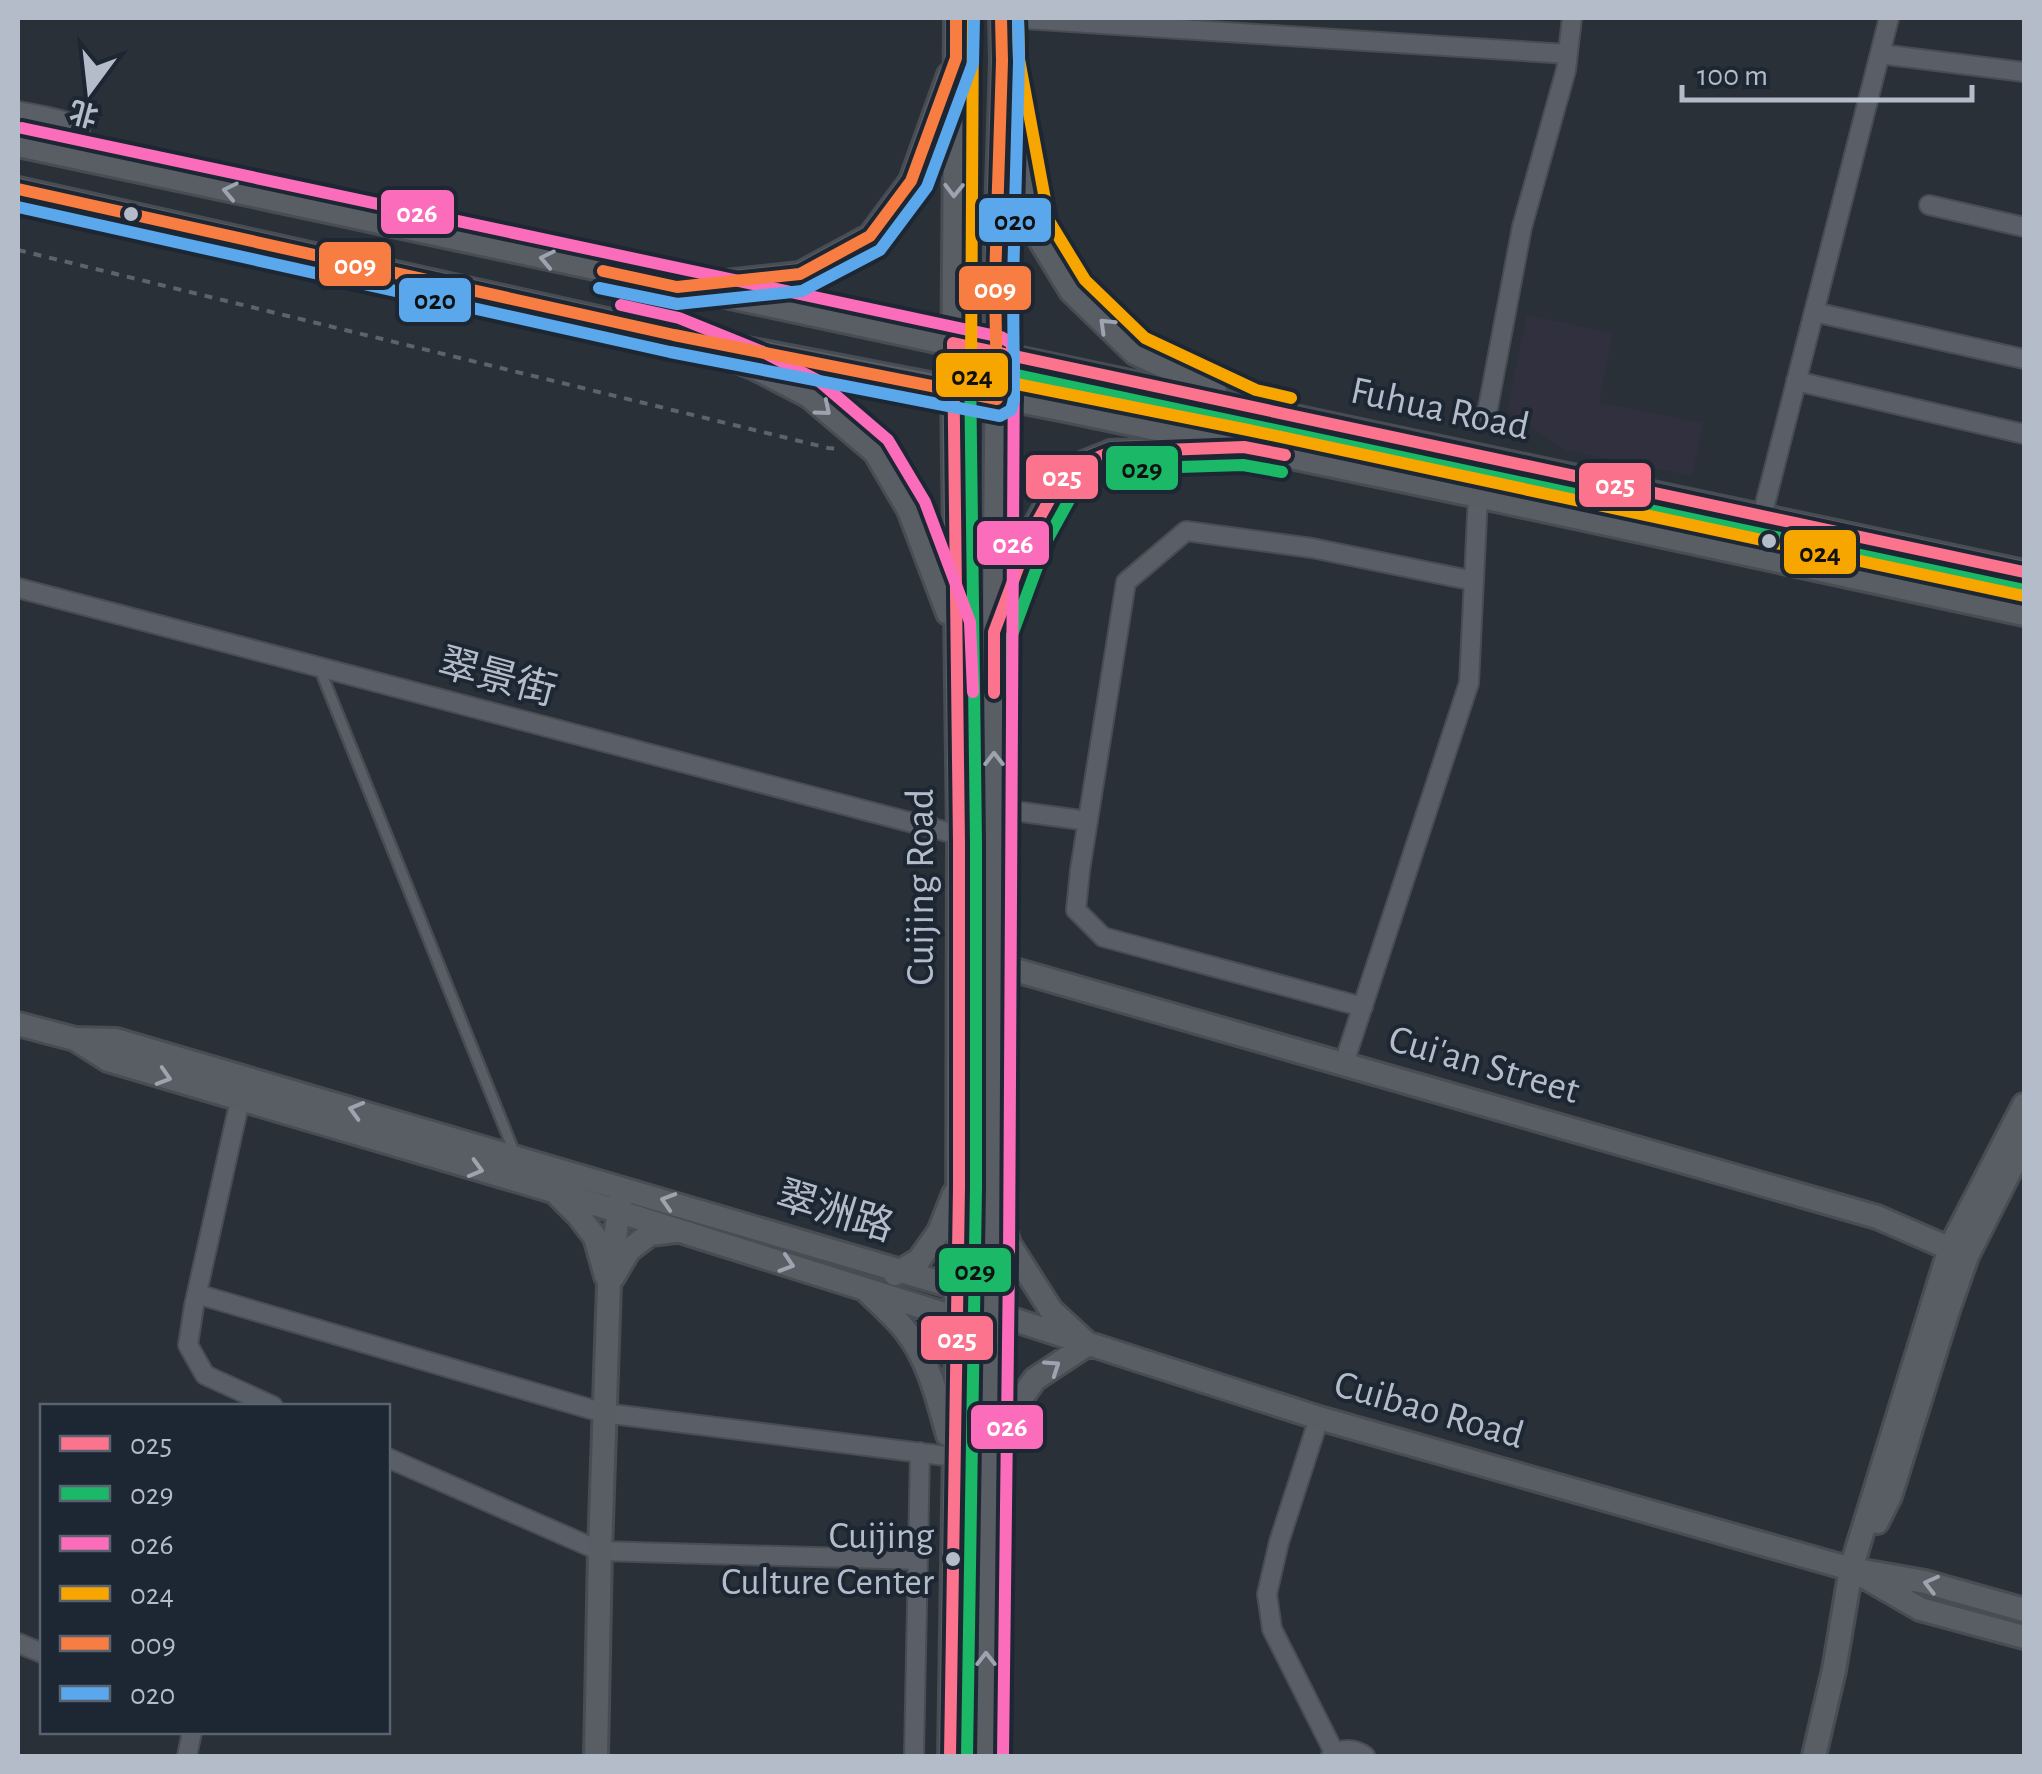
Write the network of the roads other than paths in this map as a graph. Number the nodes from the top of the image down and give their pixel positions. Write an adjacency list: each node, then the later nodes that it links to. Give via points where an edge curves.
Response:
1 (956, 18): 7 (main road, Cuijing Road)
2 (1004, 18): 5 (street); 8 (main road, Cuijing Road)
3 (1572, 18): 5 (street)
4 (1889, 18): 6 (street)
5 (1568, 54): 26 (street, via 1522,226)
6 (1880, 54): 9 (street); 17 (street)
7 (956, 58): 16 (main road, via 911,180 870,236 800,274); 19 (main road, Cuijing Road, one-way to 19)
8 (1002, 61): 20 (main road, Cuijing Road); 25 (main road, one-way to 8, via 1135,353 1071,291 1032,227)
9 (2024, 72)
10 (18, 111): 12 (street, via 73,123 81,139)
11 (18, 145): 12 (main road, Fuhua Road)
12 (77, 158): 16 (main road, Fuhua Road, one-way to 12)
13 (18, 189): 18 (main road, Fuhua Road)
14 (1930, 205): 15 (street)
15 (2024, 227)
16 (677, 288): 19 (main road, Fuhua Road)
17 (1814, 312): 21 (street); 22 (street)
18 (674, 335): 23 (main road, Fuhua Road); 35 (main road, one-way to 35, via 809,396 875,452 908,510)
19 (953, 343): 20 (main road, Fuhua Road); 23 (main road, Cuijing Road)
20 (997, 354): 24 (main road, Cuijing Road); 25 (main road, Fuhua Road)
21 (2024, 359)
22 (1796, 381): 27 (street); 30 (street)
23 (952, 390): 24 (main road, Fuhua Road); 35 (main road, Cuijing Road)
24 (997, 398): 28 (main road, Fuhua Road); 36 (main road, Cuijing Road)
25 (1250, 407): 30 (main road, Fuhua Road)
26 (1487, 413)
27 (2024, 434)
28 (1244, 446): 29 (main road, Fuhua Road); 36 (main road, via 1112,452 1066,470 1032,533)
29 (1478, 496): 32 (street); 34 (main road, Fuhua Road)
30 (1762, 516): 31 (main road, Fuhua Road)
31 (2024, 572)
32 (1474, 582): 39 (street, via 1312,548 1186,531 1126,582); 42 (street, via 1469,683)
33 (18, 588): 37 (street, 翠景街)
34 (2024, 614)
35 (954, 628): 40 (main road, Cuijing Road)
36 (994, 632): 38 (main road, Cuijing Road, one-way to 36)
37 (318, 667): 40 (street, 翠景街); 49 (lane)
38 (994, 808): 39 (street); 41 (main road, Cuijing Road)
39 (1088, 821): 42 (street, via 1076,910 1103,937)
40 (959, 835): 50 (main road, Cuijing Road)
41 (994, 964): 45 (main road, Cui'an Street); 52 (main road, Cuijing Road)
42 (1362, 1007): 45 (street)
43 (18, 1024): 44 (main road, 翠洲路)
44 (75, 1039): 46 (main road, 翠洲路, one-way to 46, via 108,1060); 49 (main road, 翠洲路, one-way to 44, via 116,1040)
45 (1344, 1063): 56 (main road, Cui'an Street, via 1877,1217)
46 (240, 1100): 53 (main road, 翠洲路, one-way to 53); 61 (street)
47 (2024, 1105): 56 (main road)
48 (2024, 1143): 56 (main road)
49 (516, 1156): 51 (main road, 翠洲路)
50 (959, 1183): 57 (main road, via 939,1232 920,1260); 59 (main road, Cuijing Road)
51 (624, 1188): 54 (main road); 57 (main road, 翠洲路, one-way to 51)
52 (992, 1190): 62 (main road, Cuijing Road); 64 (main road, via 1009,1244 1031,1280 1050,1310)
53 (553, 1192): 54 (main road, 翠洲路); 58 (main road, via 594,1237)
54 (618, 1211): 55 (main road, 翠洲路); 58 (main road)
55 (680, 1230): 58 (main road, via 650,1234 629,1250); 60 (main road, 翠洲路, one-way to 60)
56 (1959, 1252): 74 (main road)
57 (902, 1271): 59 (main road, 翠洲路); 60 (main road)
58 (609, 1284): 66 (main road)
59 (955, 1287): 62 (main road, 翠洲路); 63 (main road, Cuijing Road)
60 (865, 1289): 63 (main road, 翠洲路); 69 (main road, via 921,1355)
61 (197, 1294): 65 (street, via 188,1345 204,1375); 66 (street)
62 (990, 1312): 63 (main road, 翠洲路); 64 (main road, Cuibao Road); 70 (main road, Cuijing Road)
63 (958, 1318): 69 (main road, Cuijing Road)
64 (1088, 1344): 67 (main road, Cuibao Road); 70 (main road, one-way to 64, via 1035,1379)
65 (269, 1404)
66 (604, 1413): 68 (street); 72 (main road)
67 (1319, 1418): 74 (main road, Cuibao Road); 77 (street, via 1267,1594 1272,1630)
68 (920, 1452): 69 (street); 73 (street)
69 (954, 1457): 80 (main road, Cuijing Road)
70 (988, 1457): 81 (main road, Cuijing Road, one-way to 70)
71 (390, 1459): 72 (street)
72 (600, 1551): 73 (street); 78 (main road)
73 (918, 1560): 79 (street)
74 (1851, 1569): 75 (main road, one-way to 74); 76 (main road, via 1920,1610); 83 (main road)
75 (2024, 1610)
76 (2024, 1637)
77 (1333, 1755): 82 (street, via 1351,1750)
78 (596, 1756)
79 (914, 1756)
80 (950, 1756)
81 (986, 1756)
82 (1365, 1756)
83 (1814, 1756)

